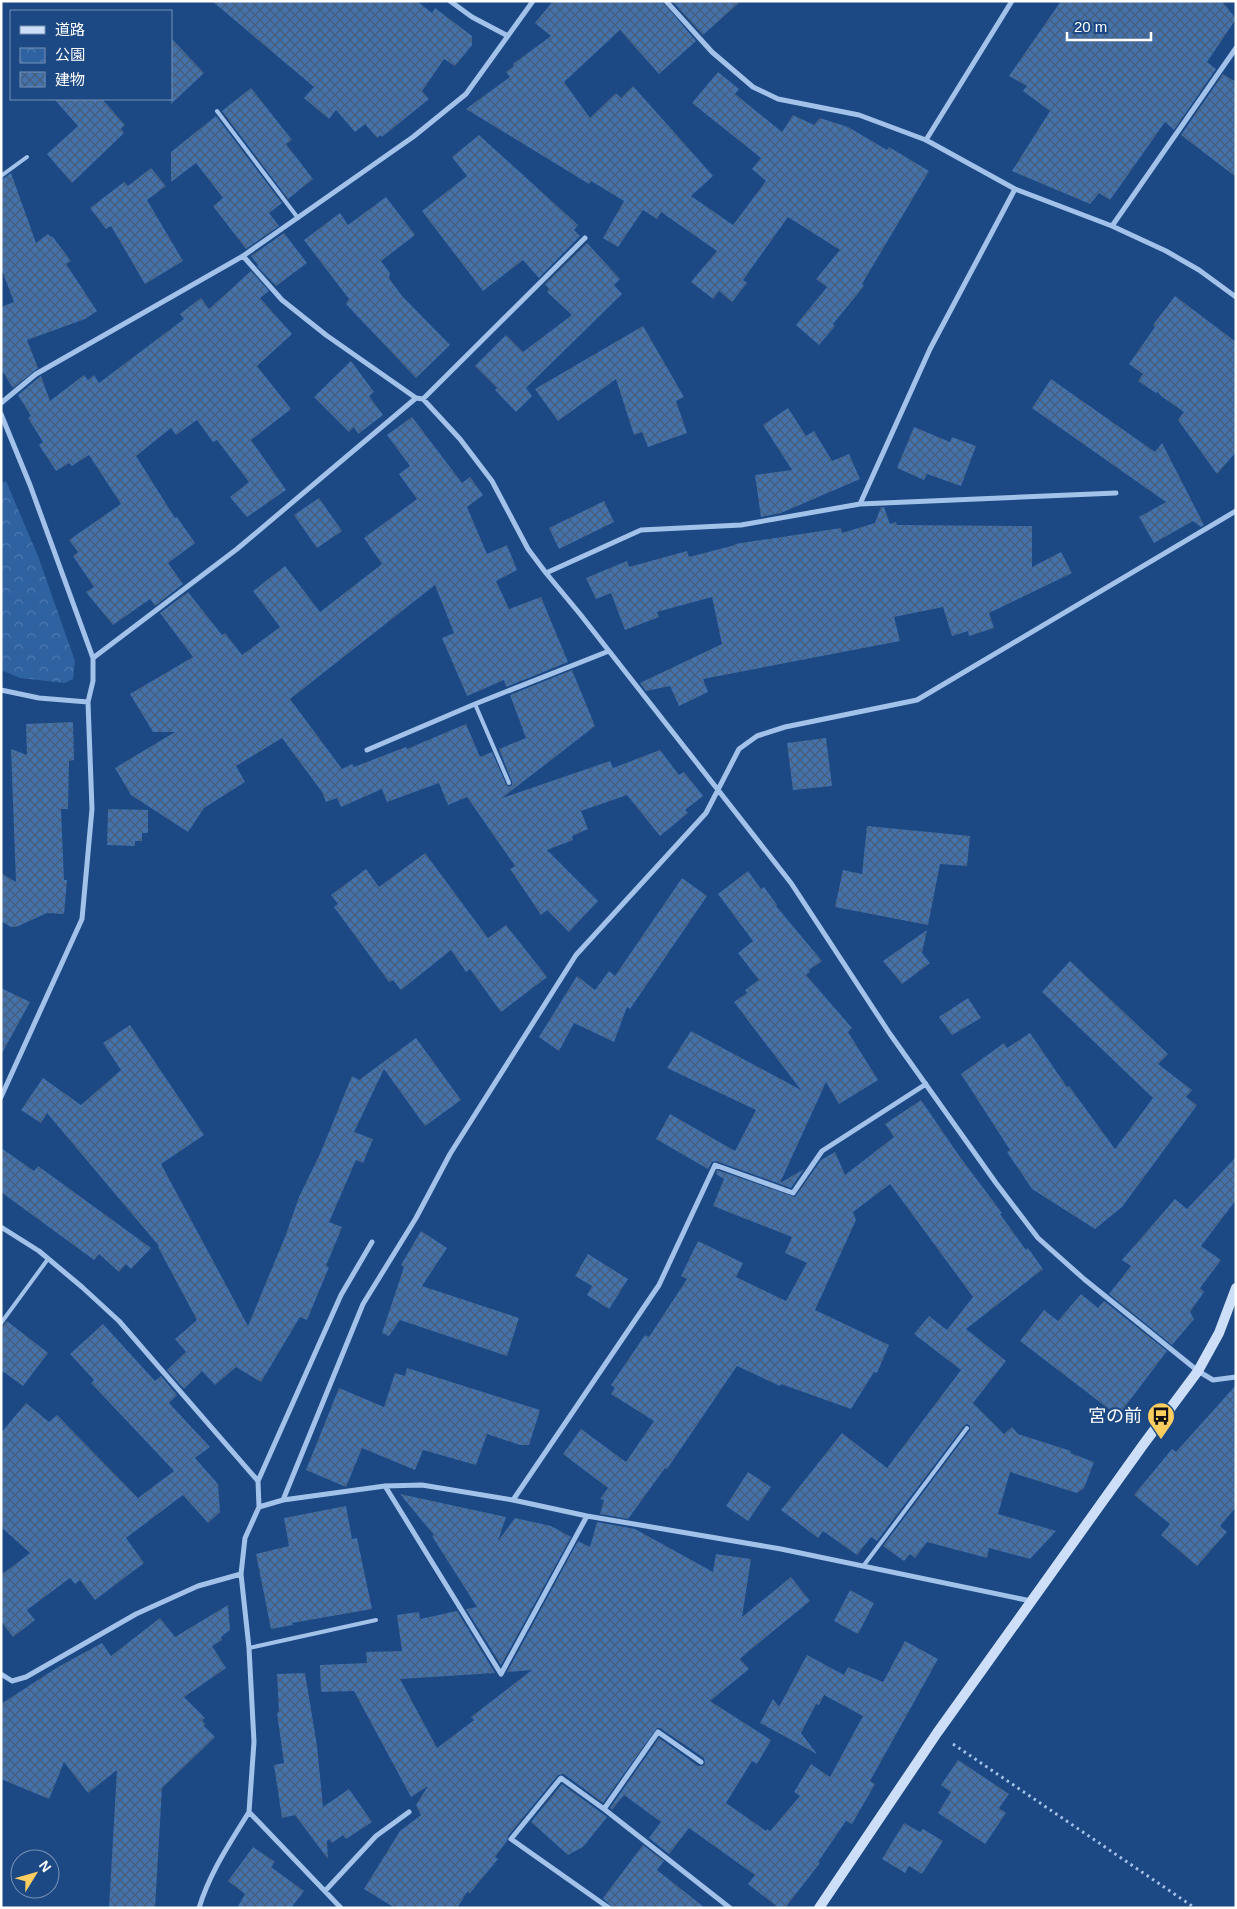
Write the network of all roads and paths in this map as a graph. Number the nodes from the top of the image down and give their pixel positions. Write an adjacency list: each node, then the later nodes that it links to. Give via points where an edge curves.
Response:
1 (450, 1): 5 (street)
2 (534, 1): 5 (street)
3 (666, 1): 8 (street, via 712,52 753,87 778,98 859,115)
4 (1012, 1): 8 (street)
5 (508, 36): 12 (street, via 466,94 443,115)
6 (1236, 48): 13 (street)
7 (217, 111): 12 (lane)
8 (926, 140): 11 (street)
9 (27, 156): 10 (lane)
10 (1, 176)
11 (1016, 189): 13 (street); 22 (street, via 930,349)
12 (298, 218): 15 (street)
13 (1112, 226): 16 (street, via 1166,251)
14 (585, 238): 18 (street)
15 (243, 256): 17 (street, via 282,300); 19 (street, via 36,374)
16 (1236, 297)
17 (416, 398): 18 (street); 26 (street, via 237,549)
18 (423, 399): 24 (street, via 460,439 492,481 528,549)
19 (1, 403)
20 (1, 414): 26 (street)
21 (1116, 493): 22 (street)
22 (860, 504): 24 (street, via 741,525 641,530)
23 (1236, 511): 32 (street, via 917,700 785,727 757,736 739,749)
24 (546, 574): 25 (street)
25 (609, 651): 29 (street); 32 (street)
26 (93, 658): 28 (street, via 93,681)
27 (1, 690): 28 (street, via 40,698)
28 (88, 702): 34 (street, via 92,809 82,919)
29 (475, 704): 30 (street); 31 (lane)
30 (367, 750)
31 (509, 784)
32 (719, 790): 33 (street, via 791,883); 45 (street, via 706,813 576,955 450,1154 416,1218 363,1304)
33 (926, 1084): 40 (street, via 1038,1238); 46 (street, via 822,1151 793,1192 715,1165 659,1285)
34 (1, 1097)
35 (1, 1227): 37 (street)
36 (372, 1242): 43 (street, via 341,1295)
37 (48, 1259): 39 (lane); 43 (street, via 119,1321)
38 (1236, 1288): 40 (street, via 1219,1333)
39 (1, 1323)
40 (1198, 1372): 41 (street, via 1214,1380); 51 (street)
41 (1236, 1376)
42 (967, 1428): 49 (lane)
43 (258, 1481): 47 (street)
44 (385, 1486): 45 (street); 46 (street, via 422,1485); 48 (street, via 500,1674)
45 (283, 1500): 47 (street)
46 (513, 1500): 48 (street)
47 (259, 1506): 50 (street, via 245,1538)
48 (587, 1516): 49 (street)
49 (864, 1565): 51 (street)
50 (240, 1574): 53 (street); 54 (street, via 198,1586 136,1614 26,1677 12,1681)
51 (1031, 1601): 55 (street)
52 (376, 1620): 53 (lane)
53 (249, 1648): 58 (street, via 254,1742)
54 (1, 1674)
55 (937, 1733): 65 (street); 66 (path)
56 (701, 1762): 57 (street, via 658,1732)
57 (604, 1809): 63 (street, via 562,1778 511,1839); 64 (street)
58 (249, 1812): 60 (street); 61 (street, via 206,1885)
59 (409, 1812): 60 (street, via 376,1836)
60 (325, 1891): 62 (street)
61 (199, 1908)
62 (341, 1908)
63 (609, 1908)
64 (730, 1908)
65 (819, 1908)
66 (1195, 1908)

